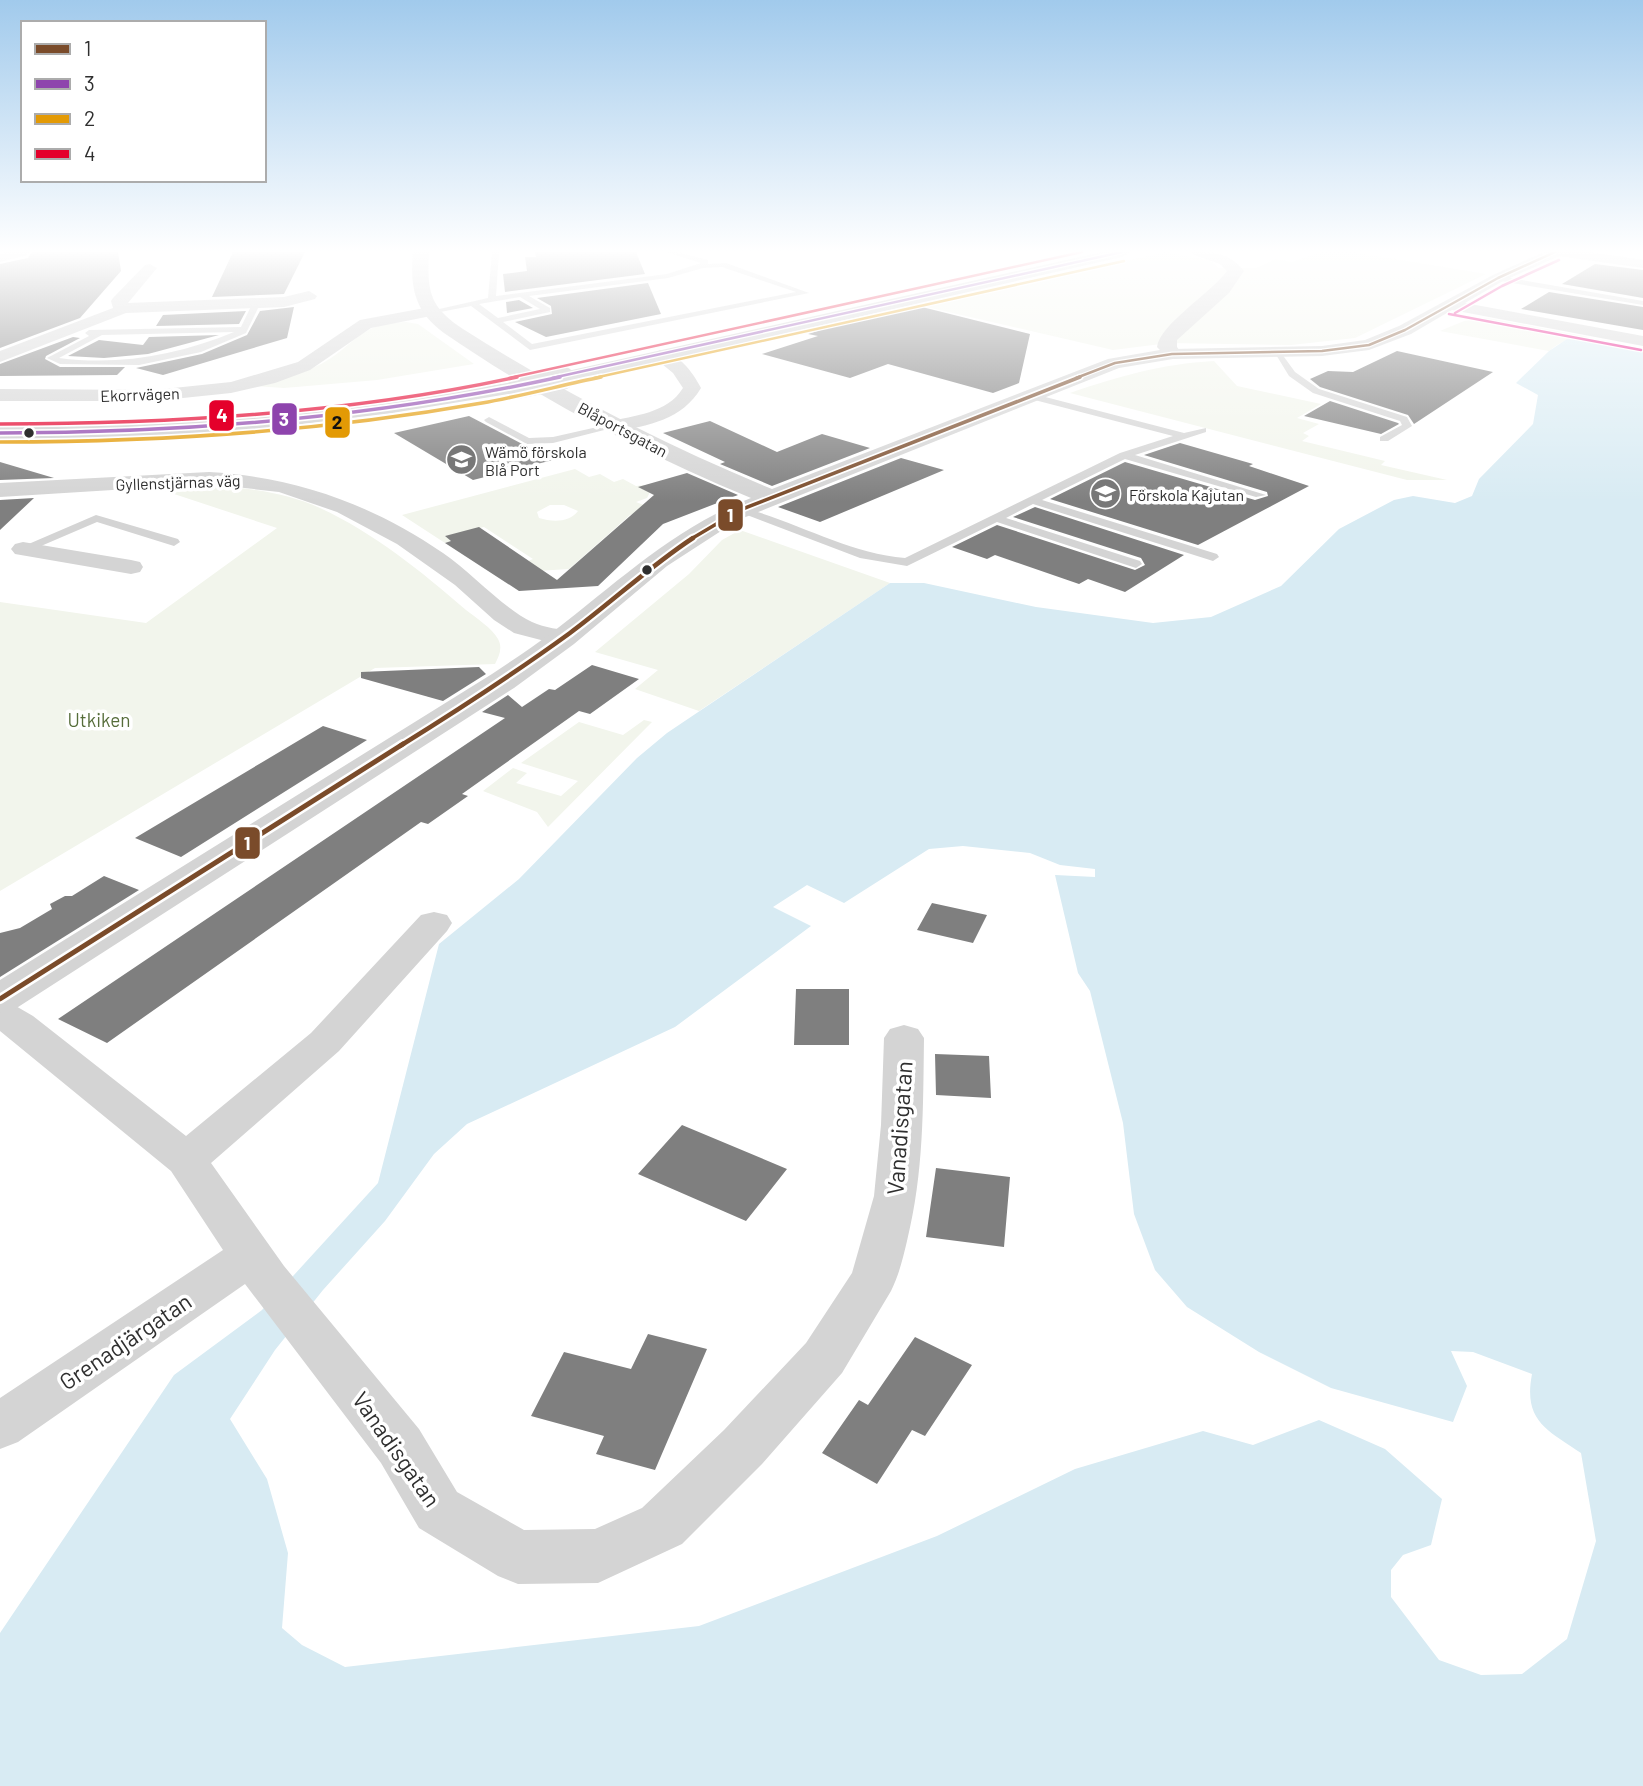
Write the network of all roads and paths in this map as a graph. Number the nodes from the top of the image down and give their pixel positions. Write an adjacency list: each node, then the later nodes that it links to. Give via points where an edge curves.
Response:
1 (57, 335): 16 (street)
2 (96, 335): 3 (lane, via 51,358 158,360)
3 (233, 335)
4 (348, 335): 17 (street, Ekorrvägen, via 306,366 242,385 160,394)
5 (464, 335): 20 (street, Blåportsgatan, via 511,368)
6 (515, 335): 7 (lane, via 530,347)
7 (589, 335)
8 (748, 335): 15 (main road)
9 (1171, 335): 14 (street, via 1167,347)
10 (1394, 335): 13 (street, via 1370,345)
11 (1613, 335): 12 (street)
12 (1643, 341)
13 (1279, 353): 14 (street); 24 (lane, via 1292,374 1317,391 1404,419 1407,426)
14 (1172, 354): 18 (street, via 1115,363)
15 (660, 355): 20 (street, via 685,375 692,388 688,398 663,413); 22 (main road, bridge, via 519,387 378,409 232,424)
16 (0, 357)
17 (0, 395)
18 (1030, 397): 23 (lane); 28 (street)
19 (489, 420): 20 (lane, via 527,441)
20 (615, 426): 28 (street, Blåportsgatan)
21 (1202, 429): 23 (lane)
22 (0, 433)
23 (1184, 436): 25 (lane)
24 (1384, 439)
25 (1125, 456): 27 (lane); 29 (lane)
26 (0, 490): 37 (street, Gyllenstjärnas väg, via 209,478 239,478 300,489 349,508 404,538 517,624)
27 (1261, 495)
28 (770, 497): 30 (street)
29 (1032, 500): 31 (lane); 34 (lane)
30 (740, 510): 31 (lane, via 765,515 888,562 907,562); 37 (street, via 658,560)
31 (996, 518): 35 (lane)
32 (174, 542): 33 (lane, via 96,519)
33 (14, 554): 36 (street)
34 (1213, 557)
35 (1136, 564)
36 (131, 567)
37 (564, 638): 39 (street)
38 (434, 923): 42 (street, via 325,1042)
39 (0, 999)
40 (0, 1014): 42 (street, Vanadisgatan)
41 (904, 1038): 43 (street, Vanadisgatan, via 896,1196 874,1278 824,1359 743,1447 662,1526 598,1556 518,1557 438,1510 400,1446)
42 (186, 1160): 43 (street, Vanadisgatan)
43 (258, 1268): 44 (street, Grenadjärgatan)
44 (0, 1426)

